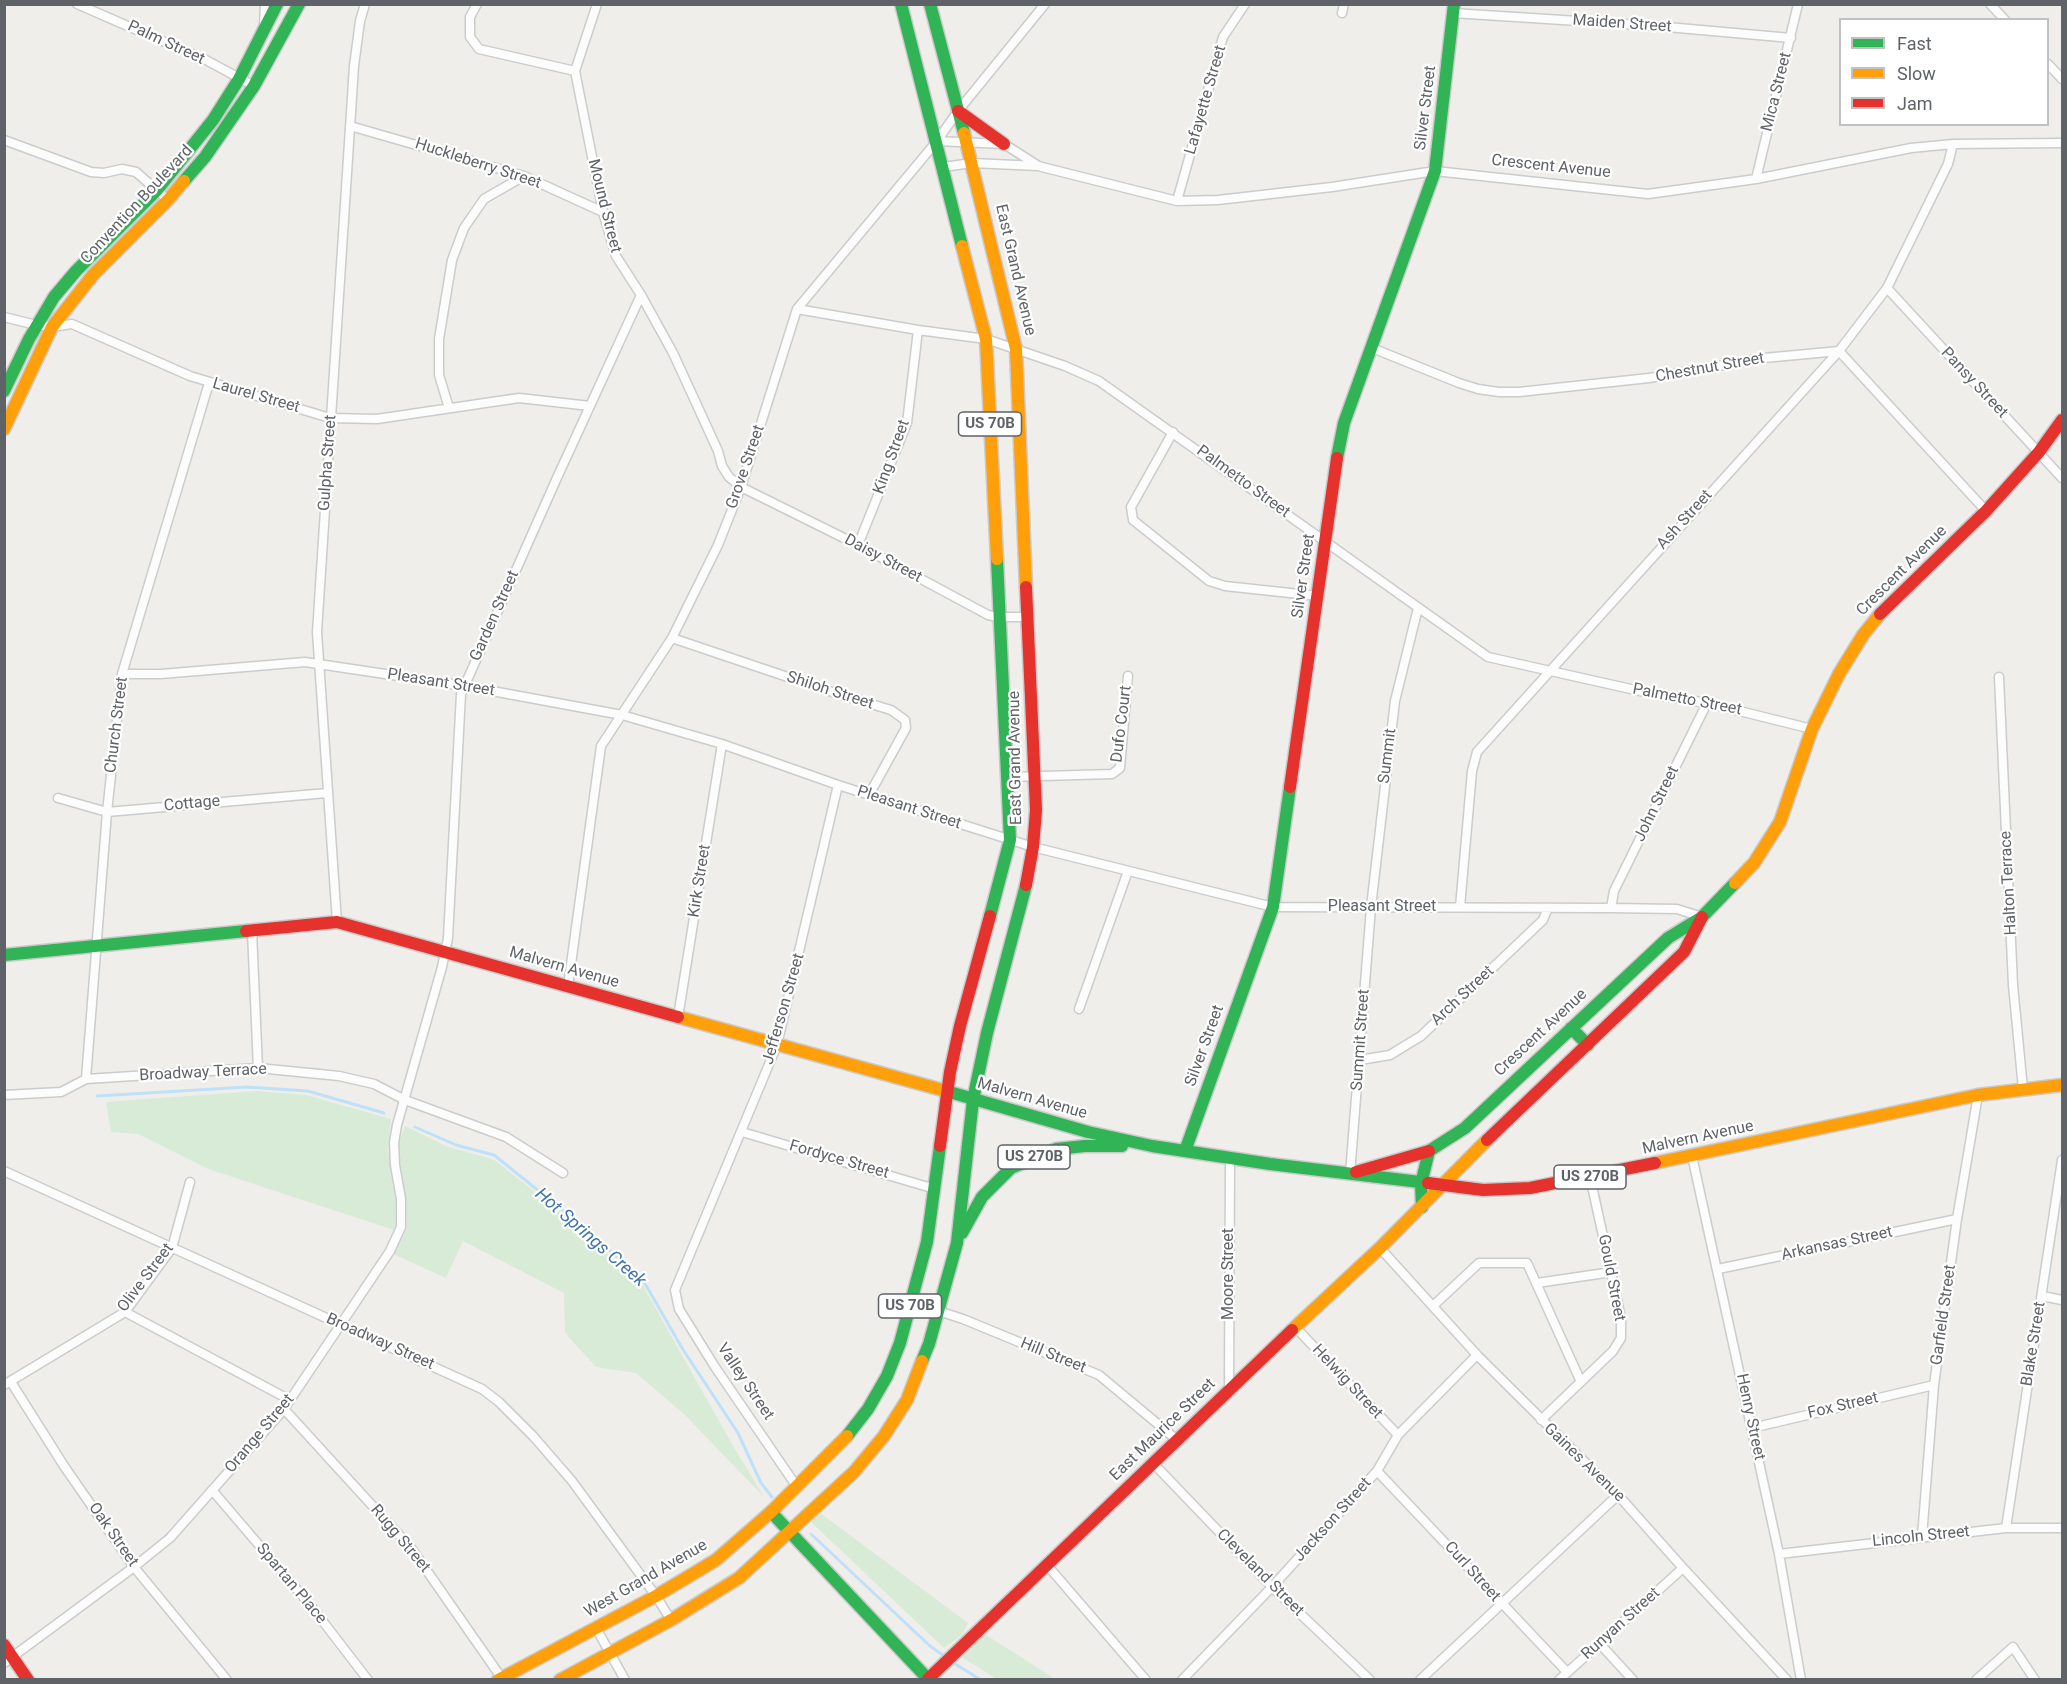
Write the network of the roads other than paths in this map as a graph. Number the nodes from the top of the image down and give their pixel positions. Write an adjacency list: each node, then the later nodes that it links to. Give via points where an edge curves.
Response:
1 (77, 4): 20 (street, Palm Street, via 206,60)
2 (265, 4): 16 (street)
3 (277, 4): 16 (main road, Convention Boulevard)
4 (299, 4): 22 (main road, Convention Boulevard)
5 (365, 4): 24 (street, Gulpha Street)
6 (477, 4): 19 (street, via 470,17 470,37 479,49)
7 (597, 4): 19 (street, Mound Street)
8 (901, 4): 26 (main road, East Grand Avenue / US 70B)
9 (930, 4): 23 (main road, East Grand Avenue / US 70B)
10 (1045, 4): 23 (street, Grove Street)
11 (1245, 4): 39 (street, Lafayette Street, via 1223,37)
12 (1798, 4): 17 (street, Mica Street)
13 (1990, 4): 15 (street)
14 (1454, 9): 17 (street, Maiden Street); 34 (main road, Silver Street)
15 (2003, 18)
16 (264, 30): 20 (main road, Convention Boulevard)
17 (1791, 38): 36 (street, Mica Street)
18 (2049, 64): 21 (street)
19 (575, 71): 40 (street, Mound Street)
20 (239, 79): 22 (street, Palm Street); 37 (main road, Convention Boulevard, via 213,120)
21 (2062, 79)
22 (254, 86): 38 (main road, Convention Boulevard, via 205,157)
23 (958, 111): 26 (street, Grove Street); 27 (main road, East Grand Avenue / US 70B); 29 (main road)
24 (350, 126): 35 (street, Huckleberry Street); 56 (street, Gulpha Street)
25 (4, 140): 37 (street, via 91,172 136,172)
26 (937, 141): 27 (street, Crescent Avenue); 33 (main road, East Grand Avenue / US 70B); 43 (street, Grove Street)
27 (966, 141): 29 (street, Crescent Avenue); 31 (main road, East Grand Avenue / US 70B)
28 (2062, 143): 30 (street, Crescent Avenue)
29 (1004, 144): 32 (street, Crescent Avenue)
30 (1953, 144): 36 (street, Crescent Avenue, via 1911,148); 41 (street, Ash Street, via 1948,164)
31 (972, 163): 32 (street, Crescent Avenue); 33 (street, Crescent Avenue); 50 (main road, East Grand Avenue / US 70B)
32 (1038, 166): 39 (street, Crescent Avenue)
33 (943, 167): 48 (main road, East Grand Avenue / US 70B)
34 (1435, 171): 36 (street, Crescent Avenue, via 1648,195); 39 (street, Crescent Avenue, via 1332,187); 49 (main road, Silver Street)
35 (525, 176): 40 (street, Huckleberry Street); 55 (street, via 484,199 464,228 452,260 439,339 439,375)
36 (1756, 179)
37 (157, 190): 38 (street); 45 (main road, Convention Boulevard, via 76,271)
38 (168, 200): 46 (main road, Convention Boulevard, via 93,275)
39 (1177, 201)
40 (603, 212): 42 (street, Mound Street, via 616,256)
41 (1887, 288): 51 (street, Ash Street); 60 (street, Pansy Street)
42 (641, 295): 54 (street, Garden Street); 62 (street, Mound Street, via 673,353 722,466)
43 (797, 309): 47 (street, Palmetto Street); 62 (street, Grove Street)
44 (4, 316): 45 (street, Laurel Street)
45 (36, 325): 46 (street, Laurel Street); 53 (main road, Convention Boulevard)
46 (52, 327): 52 (street, Laurel Street, via 72,324); 58 (main road, Convention Boulevard)
47 (918, 330): 48 (street, Palmetto Street); 65 (street, King Street, via 907,423)
48 (986, 339): 50 (street, Palmetto Street); 68 (main road, East Grand Avenue / US 70B)
49 (1372, 348): 51 (street, Chestnut Street, via 1478,389 1499,392 1649,378 1764,358); 64 (main road, Silver Street, via 1344,423)
50 (1016, 349): 59 (street, Palmetto Street, via 1099,381); 69 (main road, East Grand Avenue / US 70B)
51 (1839, 351): 63 (street); 72 (street, Ash Street)
52 (208, 383): 56 (street, Laurel Street); 73 (street, Church Street)
53 (4, 391)
54 (590, 406): 55 (street, Laurel Street, via 519,398); 76 (street, Garden Street)
55 (449, 408): 56 (street, Laurel Street, via 377,418)
56 (330, 418): 71 (street, Gulpha Street)
57 (2062, 420): 60 (main road, Crescent Avenue)
58 (4, 429)
59 (1173, 432): 64 (street, Palmetto Street); 66 (street, via 1131,507 1132,520 1209,581)
60 (2039, 452): 61 (street, Pansy Street); 63 (main road, Crescent Avenue)
61 (2062, 478)
62 (741, 487): 65 (street, Daisy Street); 70 (street, Grove Street, via 718,545)
63 (1986, 511): 79 (main road, Crescent Avenue, via 1890,603 1863,635)
64 (1325, 541): 66 (main road, Silver Street); 67 (street, Palmetto Street)
65 (858, 545): 68 (street, Daisy Street, via 988,615)
66 (1318, 596): 91 (main road, Silver Street)
67 (1418, 608): 72 (street, Palmetto Street, via 1488,657); 92 (street, Summit, via 1395,701)
68 (999, 617): 69 (street, Daisy Street); 81 (main road, East Grand Avenue / US 70B)
69 (1029, 617): 82 (main road, East Grand Avenue / US 70B)
70 (672, 638): 78 (street, Grove Street); 85 (street, Shiloh Street, via 891,710 905,720 906,728)
71 (318, 663): 73 (street, Pleasant Street); 76 (street, Pleasant Street); 84 (street, Gulpha Street)
72 (1548, 671): 77 (street, Palmetto Street); 93 (street, Ash Street, via 1477,752)
73 (122, 674): 87 (street, Church Street)
74 (1128, 676): 82 (street, Dufo Court, via 1120,768 1112,774)
75 (1999, 677): 112 (street, Halton Terrace, via 2013,985)
76 (465, 686): 78 (street, Pleasant Street); 100 (street, Garden Street, via 461,694)
77 (1707, 703): 79 (street, Palmetto Street); 95 (street, John Street, via 1614,891)
78 (622, 715): 80 (street, Pleasant Street); 102 (street, Grove Street, via 601,746)
79 (1812, 729): 96 (main road, Crescent Avenue, via 1780,822 1754,863)
80 (722, 744): 83 (street, Pleasant Street); 104 (street, Kirk Street)
81 (1008, 777): 82 (street, Dufo Court); 88 (main road, East Grand Avenue / US 70B)
82 (1035, 777): 89 (main road, East Grand Avenue / US 70B)
83 (838, 785): 85 (street, Pleasant Street); 106 (street, Jefferson Street)
84 (327, 793): 87 (street, Cottage); 97 (street, Gulpha Street)
85 (869, 795): 88 (street, Pleasant Street)
86 (58, 798): 87 (street, Cottage)
87 (107, 812): 99 (street, Church Street)
88 (1010, 840): 89 (street, Pleasant Street); 113 (main road, East Grand Avenue / US 70B)
89 (1033, 847): 90 (street, Pleasant Street); 117 (main road, East Grand Avenue / US 70B)
90 (1128, 871): 91 (street, Pleasant Street); 103 (street)
91 (1273, 907): 92 (street, Pleasant Street); 122 (main road, Silver Street)
92 (1371, 907): 93 (street, Pleasant Street); 108 (street, Summit Street)
93 (1460, 907): 94 (street, Pleasant Street)
94 (1548, 908): 95 (street, Pleasant Street); 108 (street, Arch Street, via 1543,920 1421,1036 1390,1054)
95 (1611, 908): 96 (street, Pleasant Street, via 1677,909)
96 (1701, 917): 105 (main road, Crescent Avenue, via 1668,938); 107 (main road, Crescent Avenue, via 1684,952)
97 (337, 922): 98 (main road, Malvern Avenue); 100 (main road, Malvern Avenue)
98 (252, 932): 99 (main road, Malvern Avenue); 109 (street)
99 (97, 946): 101 (main road, Malvern Avenue); 110 (street, Church Street)
100 (445, 952): 102 (main road, Malvern Avenue); 116 (street, Garden Street)
101 (4, 955)
102 (568, 986): 104 (main road, Malvern Avenue)
103 (1078, 1009)
104 (678, 1017): 106 (main road, Malvern Avenue)
105 (1571, 1028): 107 (main road); 118 (main road, Crescent Avenue)
106 (777, 1045): 113 (main road, Malvern Avenue); 119 (street, Jefferson Street)
107 (1588, 1045): 120 (main road, Crescent Avenue)
108 (1360, 1060): 129 (street, Summit Street)
109 (258, 1068): 110 (street, Broadway Terrace); 116 (street, Broadway Terrace, via 339,1076 374,1084)
110 (86, 1079): 114 (street, Broadway Terrace, via 61,1092)
111 (2062, 1085): 112 (main road, Malvern Avenue / US 270B)
112 (2023, 1089): 115 (main road, Malvern Avenue / US 270B)
113 (946, 1091): 117 (main road, Malvern Avenue / US 270B); 134 (main road, East Grand Avenue / US 70B)
114 (4, 1095)
115 (1978, 1095): 124 (main road, Malvern Avenue / US 270B); 136 (street, Garfield Street)
116 (405, 1100): 128 (street, Broadway Terrace, via 506,1137); 150 (street, Orange Street, via 394,1143 401,1227 390,1251)
117 (974, 1100): 121 (main road, Malvern Avenue / US 270B); 137 (main road, East Grand Avenue / US 70B)
118 (1465, 1128): 120 (main road); 123 (main road, Crescent Avenue)
119 (742, 1132): 134 (street, Fordyce Street); 143 (street, Jefferson Street)
120 (1481, 1145): 133 (main road, Crescent Avenue)
121 (1152, 1146): 122 (main road, Malvern Avenue / US 270B); 137 (main road, US 270B, via 1056,1149 1011,1168 982,1197)
122 (1185, 1151): 125 (main road, Malvern Avenue / US 270B)
123 (1429, 1151): 129 (main road, Crescent Avenue); 132 (main road)
124 (1692, 1156): 130 (main road, Malvern Avenue / US 270B); 140 (street, Henry Street)
125 (1230, 1159): 129 (main road, Malvern Avenue / US 270B); 156 (street, Moore Street)
126 (2062, 1160): 144 (street, Blake Street)
127 (4, 1171): 138 (street, Broadway Street)
128 (563, 1173)
129 (1350, 1174): 132 (main road, Malvern Avenue / US 270B)
130 (1590, 1177): 133 (main road, Malvern Avenue / US 270B, via 1519,1188); 141 (street, Gould Street)
131 (190, 1182): 138 (street, Olive Street)
132 (1421, 1184): 133 (main road, Malvern Avenue / US 270B); 135 (main road)
133 (1441, 1186): 135 (main road, East Maurice Street)
134 (935, 1189): 146 (main road, East Grand Avenue / US 70B, via 927,1242)
135 (1422, 1207): 139 (main road, East Maurice Street)
136 (1957, 1219): 140 (street, Arkansas Street); 155 (street, Garfield Street)
137 (957, 1243): 148 (main road, East Grand Avenue / US 70B)
138 (172, 1248): 149 (street, Olive Street); 150 (street, Broadway Street)
139 (1380, 1248): 147 (street, Gaines Avenue); 151 (main road, East Maurice Street)
140 (1718, 1269): 160 (street, Henry Street)
141 (1612, 1272): 142 (street); 153 (street, Gould Street, via 1622,1338)
142 (1537, 1283): 147 (street, via 1527,1263 1479,1263); 153 (street)
143 (675, 1290): 165 (street, Valley Street, via 679,1309)
144 (2042, 1296): 145 (street); 169 (street, Blake Street)
145 (2062, 1300)
146 (911, 1302): 148 (street, Hill Street); 165 (main road, East Grand Avenue / US 70B, via 887,1376 868,1410 839,1446)
147 (1433, 1306): 152 (street, Gaines Avenue)
148 (939, 1311): 162 (street, Hill Street, via 1099,1375); 171 (main road, East Grand Avenue / US 70B, via 907,1400 884,1436 854,1472)
149 (125, 1312): 154 (street, Olive Street); 157 (street)
150 (341, 1324): 157 (street, Orange Street); 178 (street, Broadway Street, via 482,1389 499,1402 572,1480)
151 (1296, 1328): 156 (main road, East Maurice Street); 161 (street, Helwig Street)
152 (1477, 1356): 159 (street, Gaines Avenue); 161 (street, Jackson Street)
153 (1581, 1382): 159 (street, Gould Street)
154 (8, 1383): 175 (street, Oak Street)
155 (1934, 1385): 160 (street, Fox Street); 172 (street, Garfield Street)
156 (1229, 1390): 162 (main road, East Maurice Street)
157 (290, 1400): 158 (street, Orange Street)
158 (284, 1409): 166 (street, Orange Street); 187 (street, Rugg Street, via 411,1548)
159 (1541, 1420): 167 (street, Gaines Avenue)
160 (1752, 1428): 173 (street, Henry Street)
161 (1398, 1436): 164 (street, Jackson Street)
162 (1177, 1440): 163 (main road, East Maurice Street)
163 (1153, 1463): 174 (main road, East Maurice Street); 177 (street, Cleveland Street)
164 (1377, 1471): 177 (street, Jackson Street); 179 (street, Curl Street)
165 (797, 1487): 168 (main road, West Grand Avenue / US 70B)
166 (212, 1490): 175 (street, Orange Street, via 170,1538); 191 (street, Spartan Place)
167 (1618, 1495): 176 (street, Gaines Avenue); 179 (street)
168 (771, 1512): 171 (main road); 178 (main road, West Grand Avenue / US 70B, via 716,1560)
169 (2006, 1528): 170 (street, Lincoln Street); 172 (street, Lincoln Street)
170 (2062, 1528)
171 (791, 1532): 180 (main road, US 70B, via 738,1578); 188 (main road)
172 (1922, 1537): 173 (street, Lincoln Street)
173 (1779, 1554): 201 (street, Henry Street)
174 (1047, 1565): 188 (main road, East Maurice Street); 194 (street)
175 (134, 1567): 185 (street, Orange Street); 190 (street, Oak Street)
176 (1683, 1568): 183 (street, Runyan Street); 200 (street, Gaines Avenue)
177 (1272, 1587): 195 (street, Jackson Street); 196 (street, Cleveland Street)
178 (656, 1596): 180 (street, Broadway Street); 181 (main road, West Grand Avenue / US 70B)
179 (1502, 1605): 186 (street, Curl Street); 197 (street)
180 (671, 1620): 184 (main road, US 70B)
181 (596, 1628): 184 (street); 187 (main road, West Grand Avenue / US 70B)
182 (4, 1644): 185 (main road)
183 (1600, 1644): 186 (street, Runyan Street); 199 (street)
184 (609, 1654): 192 (main road, US 70B); 193 (street)
185 (9, 1661): 189 (main road)
186 (1567, 1672): 198 (street, Runyan Street)
187 (501, 1679)
188 (928, 1679)
189 (28, 1680)
190 (227, 1680)
191 (368, 1680)
192 (560, 1680)
193 (625, 1680)
194 (1146, 1680)
195 (1182, 1680)
196 (1370, 1680)
197 (1420, 1680)
198 (1559, 1680)
199 (1634, 1680)
200 (1787, 1680)
201 (1801, 1680)
202 (1976, 1680): 203 (street, via 2013,1647)
203 (2035, 1680)

